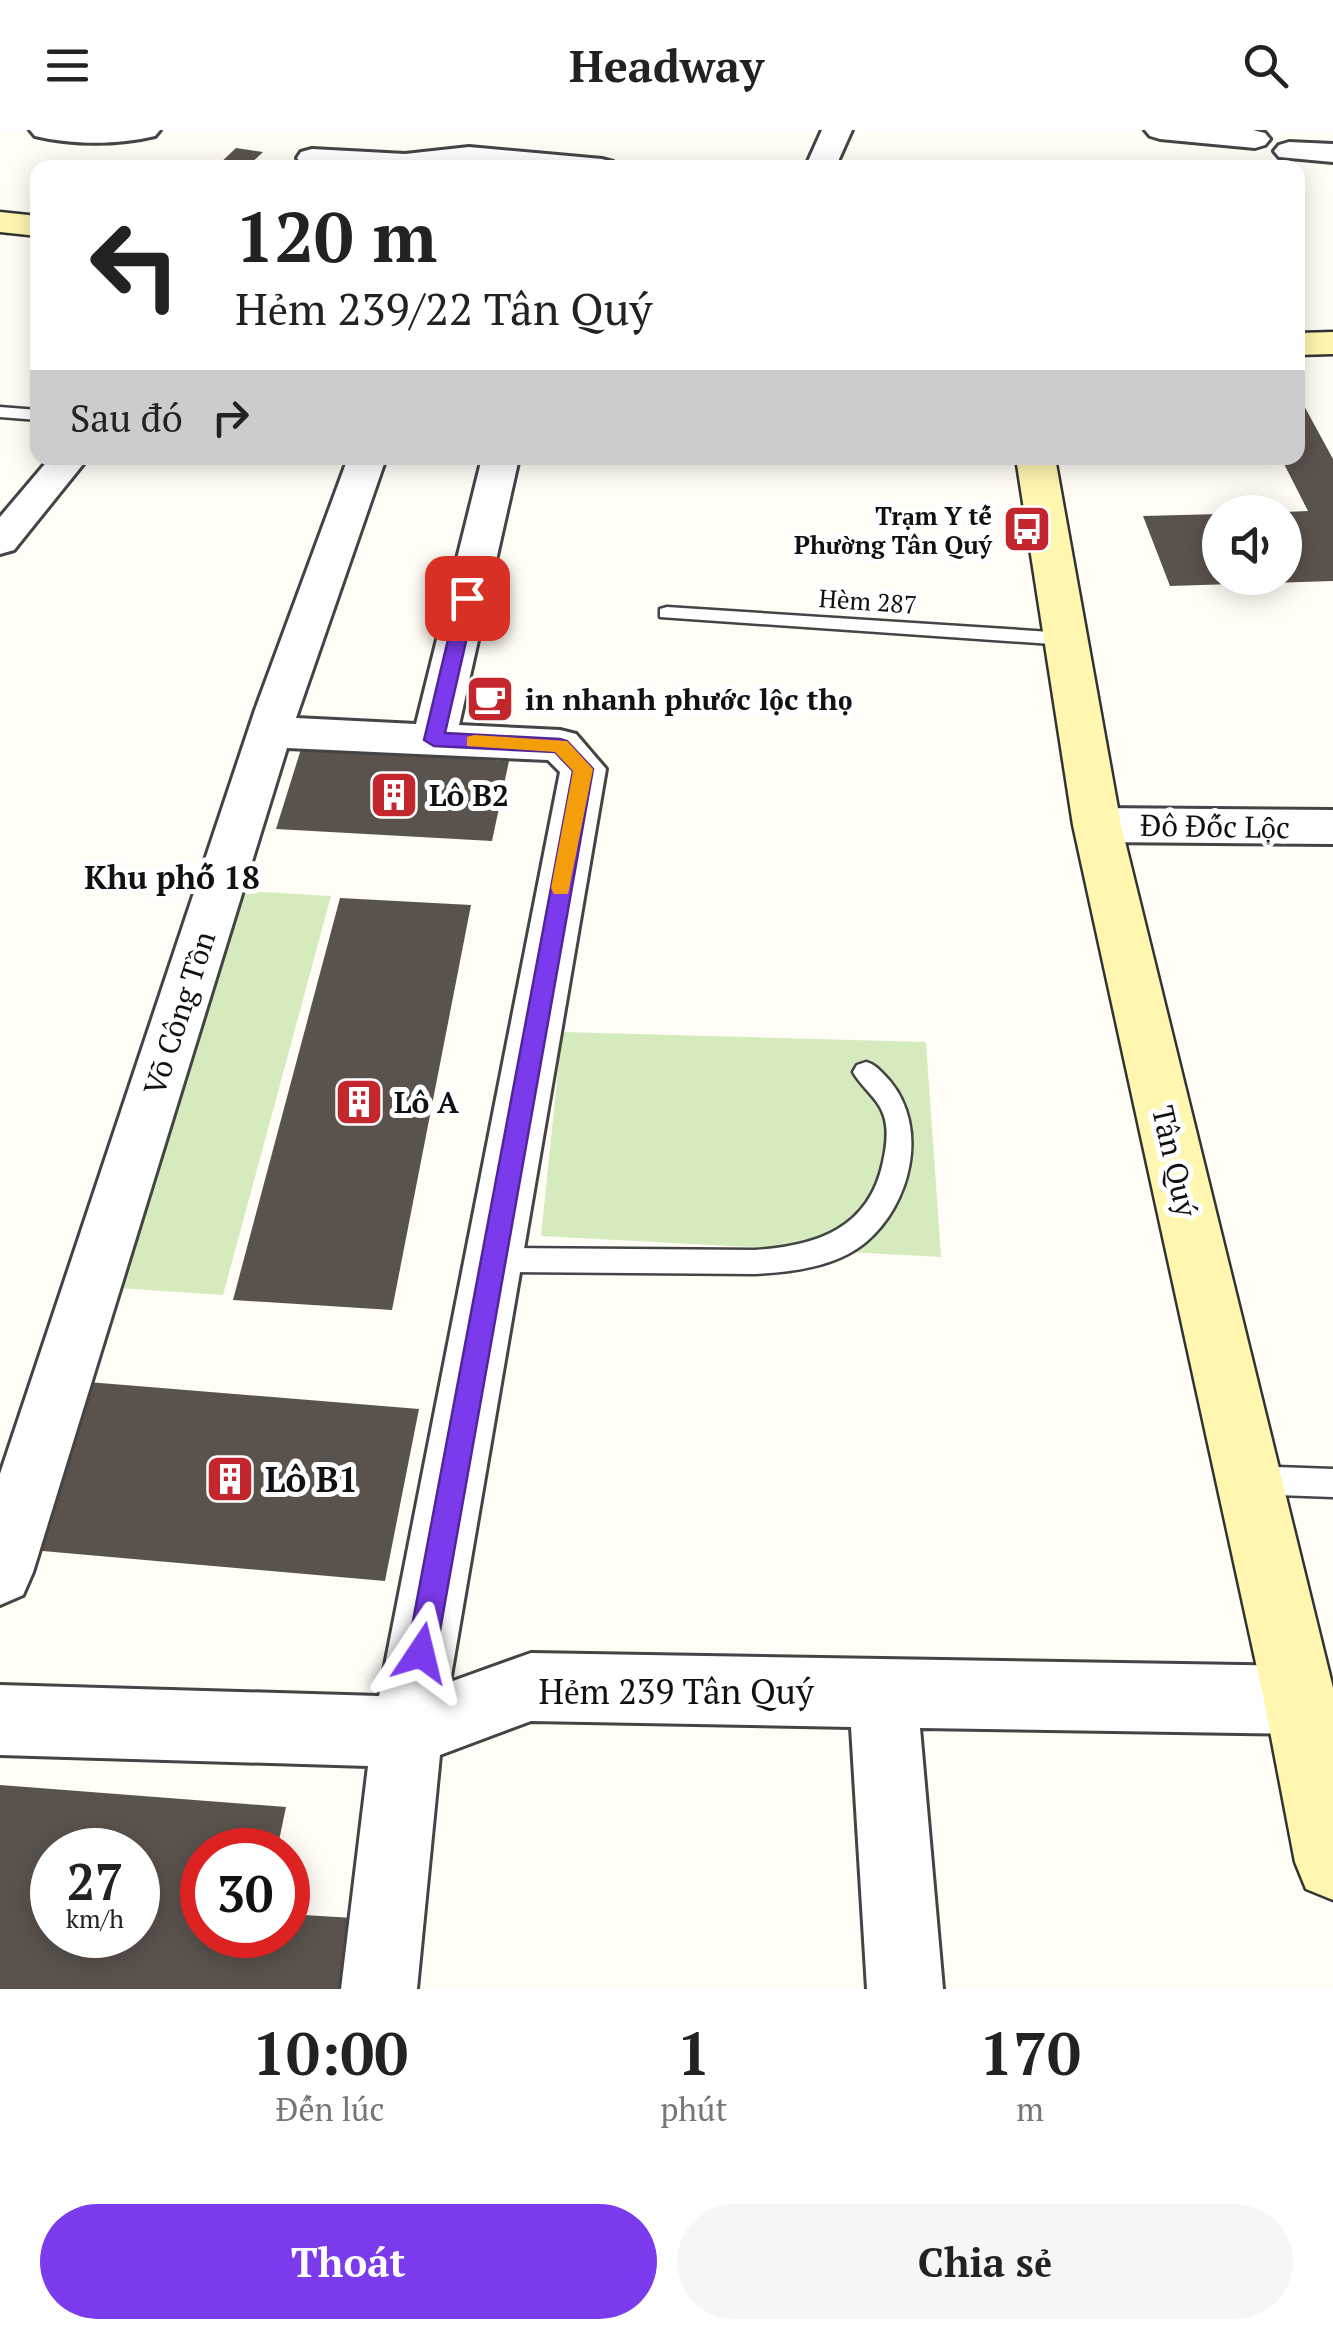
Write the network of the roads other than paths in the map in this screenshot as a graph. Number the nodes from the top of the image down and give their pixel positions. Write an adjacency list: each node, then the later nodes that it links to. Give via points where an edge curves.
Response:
1 (46, 130): 2 (street)
2 (145, 130)
3 (342, 130): 10 (street)
4 (837, 130): 12 (street)
5 (1160, 130): 6 (street)
6 (1255, 139)
7 (1289, 151): 8 (street)
8 (1333, 153)
9 (605, 159): 11 (street)
10 (311, 160)
11 (432, 160)
12 (824, 160)
13 (0, 222): 14 (street)
14 (30, 225)
15 (1333, 343): 16 (street)
16 (1305, 344)
17 (0, 412): 18 (lane)
18 (30, 414)
19 (63, 465): 23 (street)
20 (365, 465): 26 (street, Võ Công Tồn)
21 (499, 465): 27 (street)
22 (1036, 465): 25 (street, Tân Quý)
23 (0, 542)
24 (667, 613): 25 (lane, Hèm 287)
25 (1066, 639): 28 (street, Tân Quý)
26 (270, 732): 27 (street); 34 (street, Võ Công Tồn)
27 (434, 740): 31 (street, via 560,745 583,769)
28 (1097, 825): 29 (street, Đô Đốc Lộc); 32 (street, Tân Quý)
29 (1333, 827)
30 (866, 1072): 31 (lane, via 894,1101 897,1158 886,1196 868,1224 839,1245 780,1262)
31 (493, 1260): 38 (street)
32 (1248, 1480): 33 (lane); 36 (street, Tân Quý)
33 (1333, 1483)
34 (0, 1572)
35 (883, 1693): 36 (street, Hẻm 239 Tân Quý); 38 (street, Hẻm 239 Tân Quý, via 532,1686); 41 (street)
36 (1300, 1700): 39 (street, Tân Quý)
37 (0, 1720): 38 (street, Hẻm 239 Tân Quý)
38 (407, 1732): 40 (street)
39 (1333, 1862)
40 (379, 1989)
41 (905, 1989)

